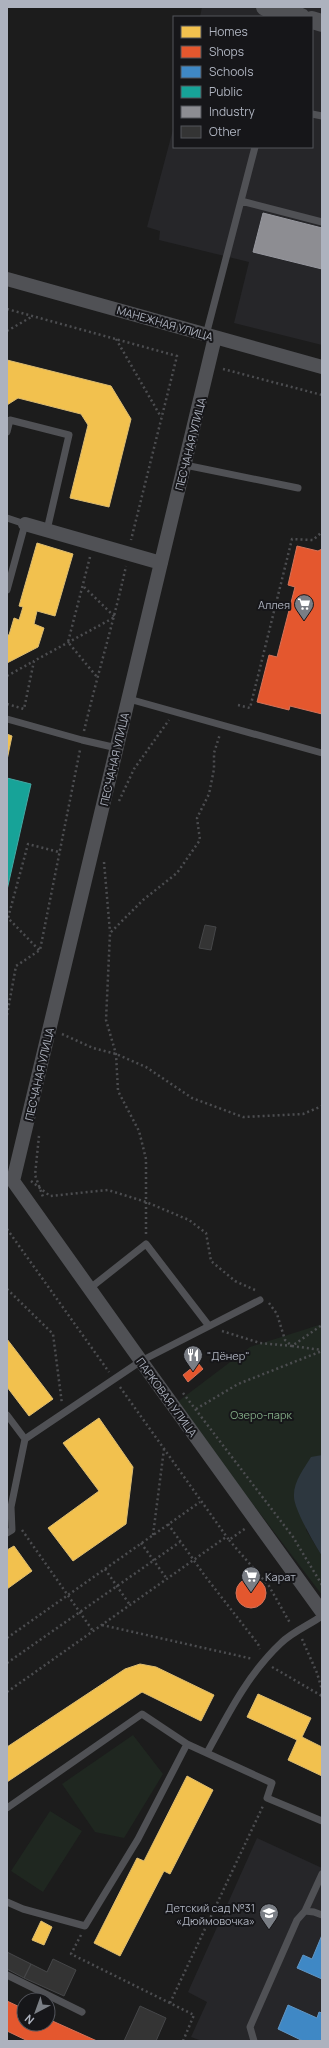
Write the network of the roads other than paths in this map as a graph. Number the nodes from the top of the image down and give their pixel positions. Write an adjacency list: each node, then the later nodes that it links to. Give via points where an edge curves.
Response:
1 (265, 7): 2 (street)
2 (297, 16)
3 (255, 148): 4 (lane)
4 (241, 201): 5 (lane); 7 (lane)
5 (322, 222)
6 (7, 279): 7 (street, МАНЕЖНАЯ УЛИЦА)
7 (211, 336): 8 (street, МАНЕЖНАЯ УЛИЦА); 10 (street, ПЕСЧАНАЯ УЛИЦА)
8 (322, 367)
9 (7, 432): 14 (lane, via 10,420 69,435)
10 (185, 465): 11 (lane); 15 (street, ПЕСЧАНАЯ УЛИЦА)
11 (298, 488)
12 (7, 518): 13 (lane)
13 (25, 524): 14 (street); 16 (lane)
14 (47, 530): 15 (street)
15 (161, 563): 17 (street, ПЕСЧАНАЯ УЛИЦА)
16 (7, 590)
17 (129, 699): 19 (street, ПЕСЧАНАЯ УЛИЦА); 20 (lane)
18 (7, 719): 19 (lane)
19 (117, 748): 21 (street, ПЕСЧАНАЯ УЛИЦА)
20 (322, 752)
21 (12, 1177): 22 (street, ПАРКОВАЯ УЛИЦА)
22 (89, 1289): 24 (lane, via 146,1244); 25 (street, ПАРКОВАЯ УЛИЦА)
23 (263, 1298): 24 (lane)
24 (208, 1326): 25 (lane)
25 (141, 1361): 27 (lane); 29 (street, ПАРКОВАЯ УЛИЦА)
26 (7, 1415): 27 (lane)
27 (25, 1439): 28 (lane, via 11,1507)
28 (9, 1532)
29 (322, 1612)
30 (322, 1616): 32 (lane, via 281,1642 264,1662 242,1691)
31 (188, 1744): 32 (lane); 33 (lane, via 142,1714); 36 (lane, via 138,1839 85,1926)
32 (207, 1753): 34 (lane, via 272,1783 266,1798)
33 (7, 1808)
34 (322, 1821)
35 (322, 1874): 37 (lane)
36 (7, 1902)
37 (306, 1911): 38 (lane); 41 (lane, via 297,1920 250,2027)
38 (322, 1915)
39 (7, 1975): 40 (lane)
40 (82, 2012)
41 (254, 2041)

